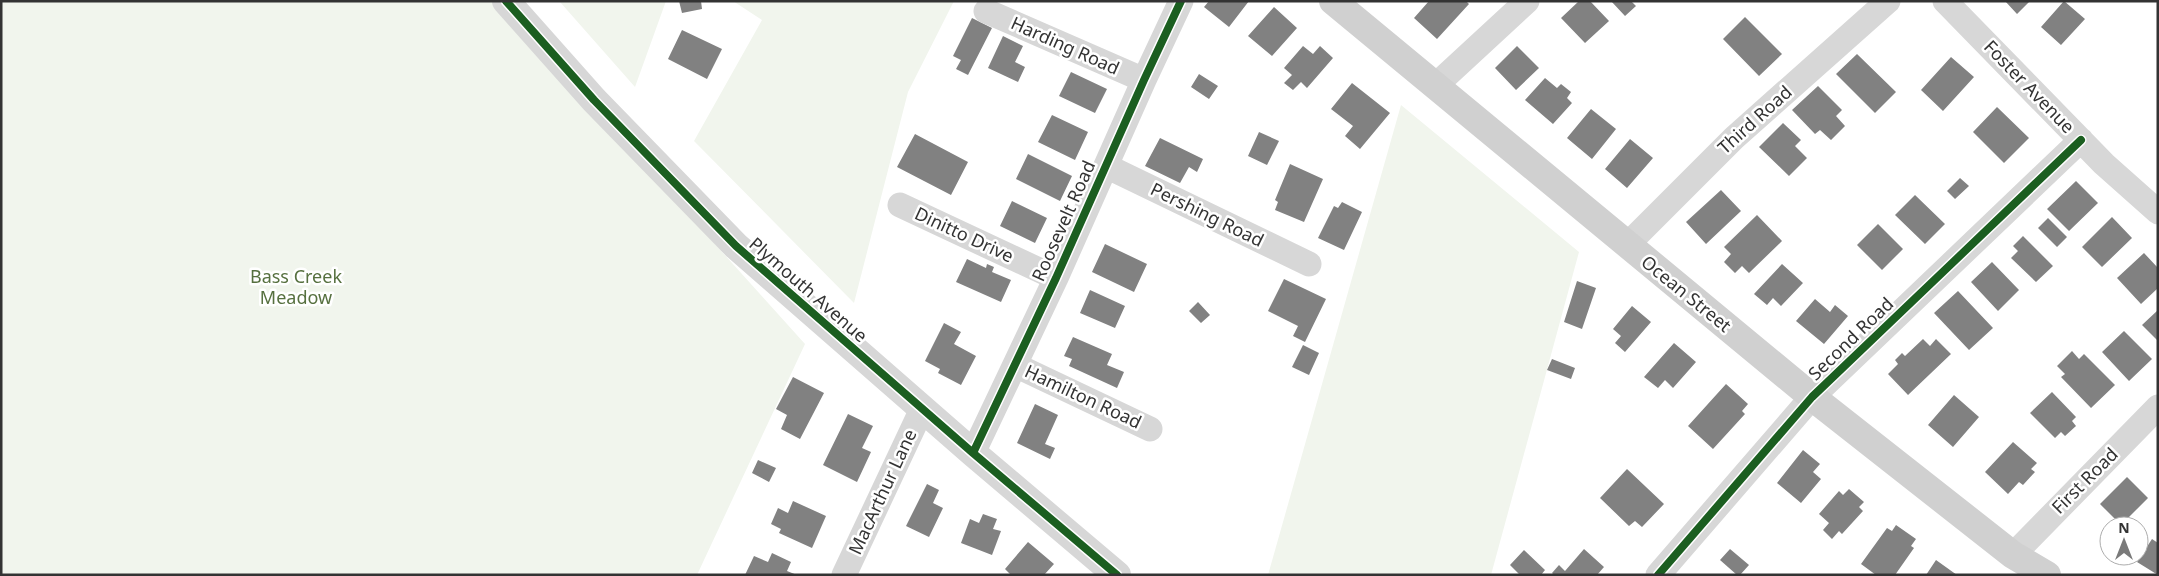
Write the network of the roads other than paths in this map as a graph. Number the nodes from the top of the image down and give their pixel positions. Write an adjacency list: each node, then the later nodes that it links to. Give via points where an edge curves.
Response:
1 (506, 1): 20 (street, Plymouth Avenue, via 594,100 736,246)
2 (1181, 1): 8 (street, Roosevelt Road)
3 (1333, 1): 9 (main road, Ocean Street)
4 (1527, 1): 9 (street)
5 (1888, 1): 14 (street, Third Road, via 1734,138)
6 (1945, 1): 10 (street, Foster Avenue)
7 (986, 11): 8 (street, Harding Road)
8 (1144, 80): 11 (street, Roosevelt Road)
9 (1435, 86): 14 (main road, Ocean Street)
10 (2081, 140): 13 (street, Foster Avenue); 18 (street, Second Road)
11 (1106, 166): 15 (street, Pershing Road); 16 (street, Roosevelt Road)
12 (900, 205): 16 (street, Dinitto Drive)
13 (2158, 212)
14 (1627, 245): 18 (main road, Ocean Street)
15 (1309, 264)
16 (1056, 278): 17 (street, Roosevelt Road)
17 (1015, 365): 21 (street, Hamilton Road); 22 (street, Roosevelt Road)
18 (1812, 397): 23 (main road, Ocean Street); 26 (street, Second Road)
19 (2158, 407): 23 (street, First Road)
20 (922, 409): 22 (street, Plymouth Avenue); 24 (street, MacArthur Lane)
21 (1150, 429)
22 (972, 453): 25 (street, Plymouth Avenue)
23 (2012, 554): 27 (main road, Ocean Street)
24 (844, 575)
25 (1117, 575)
26 (1658, 575)
27 (2047, 575)

